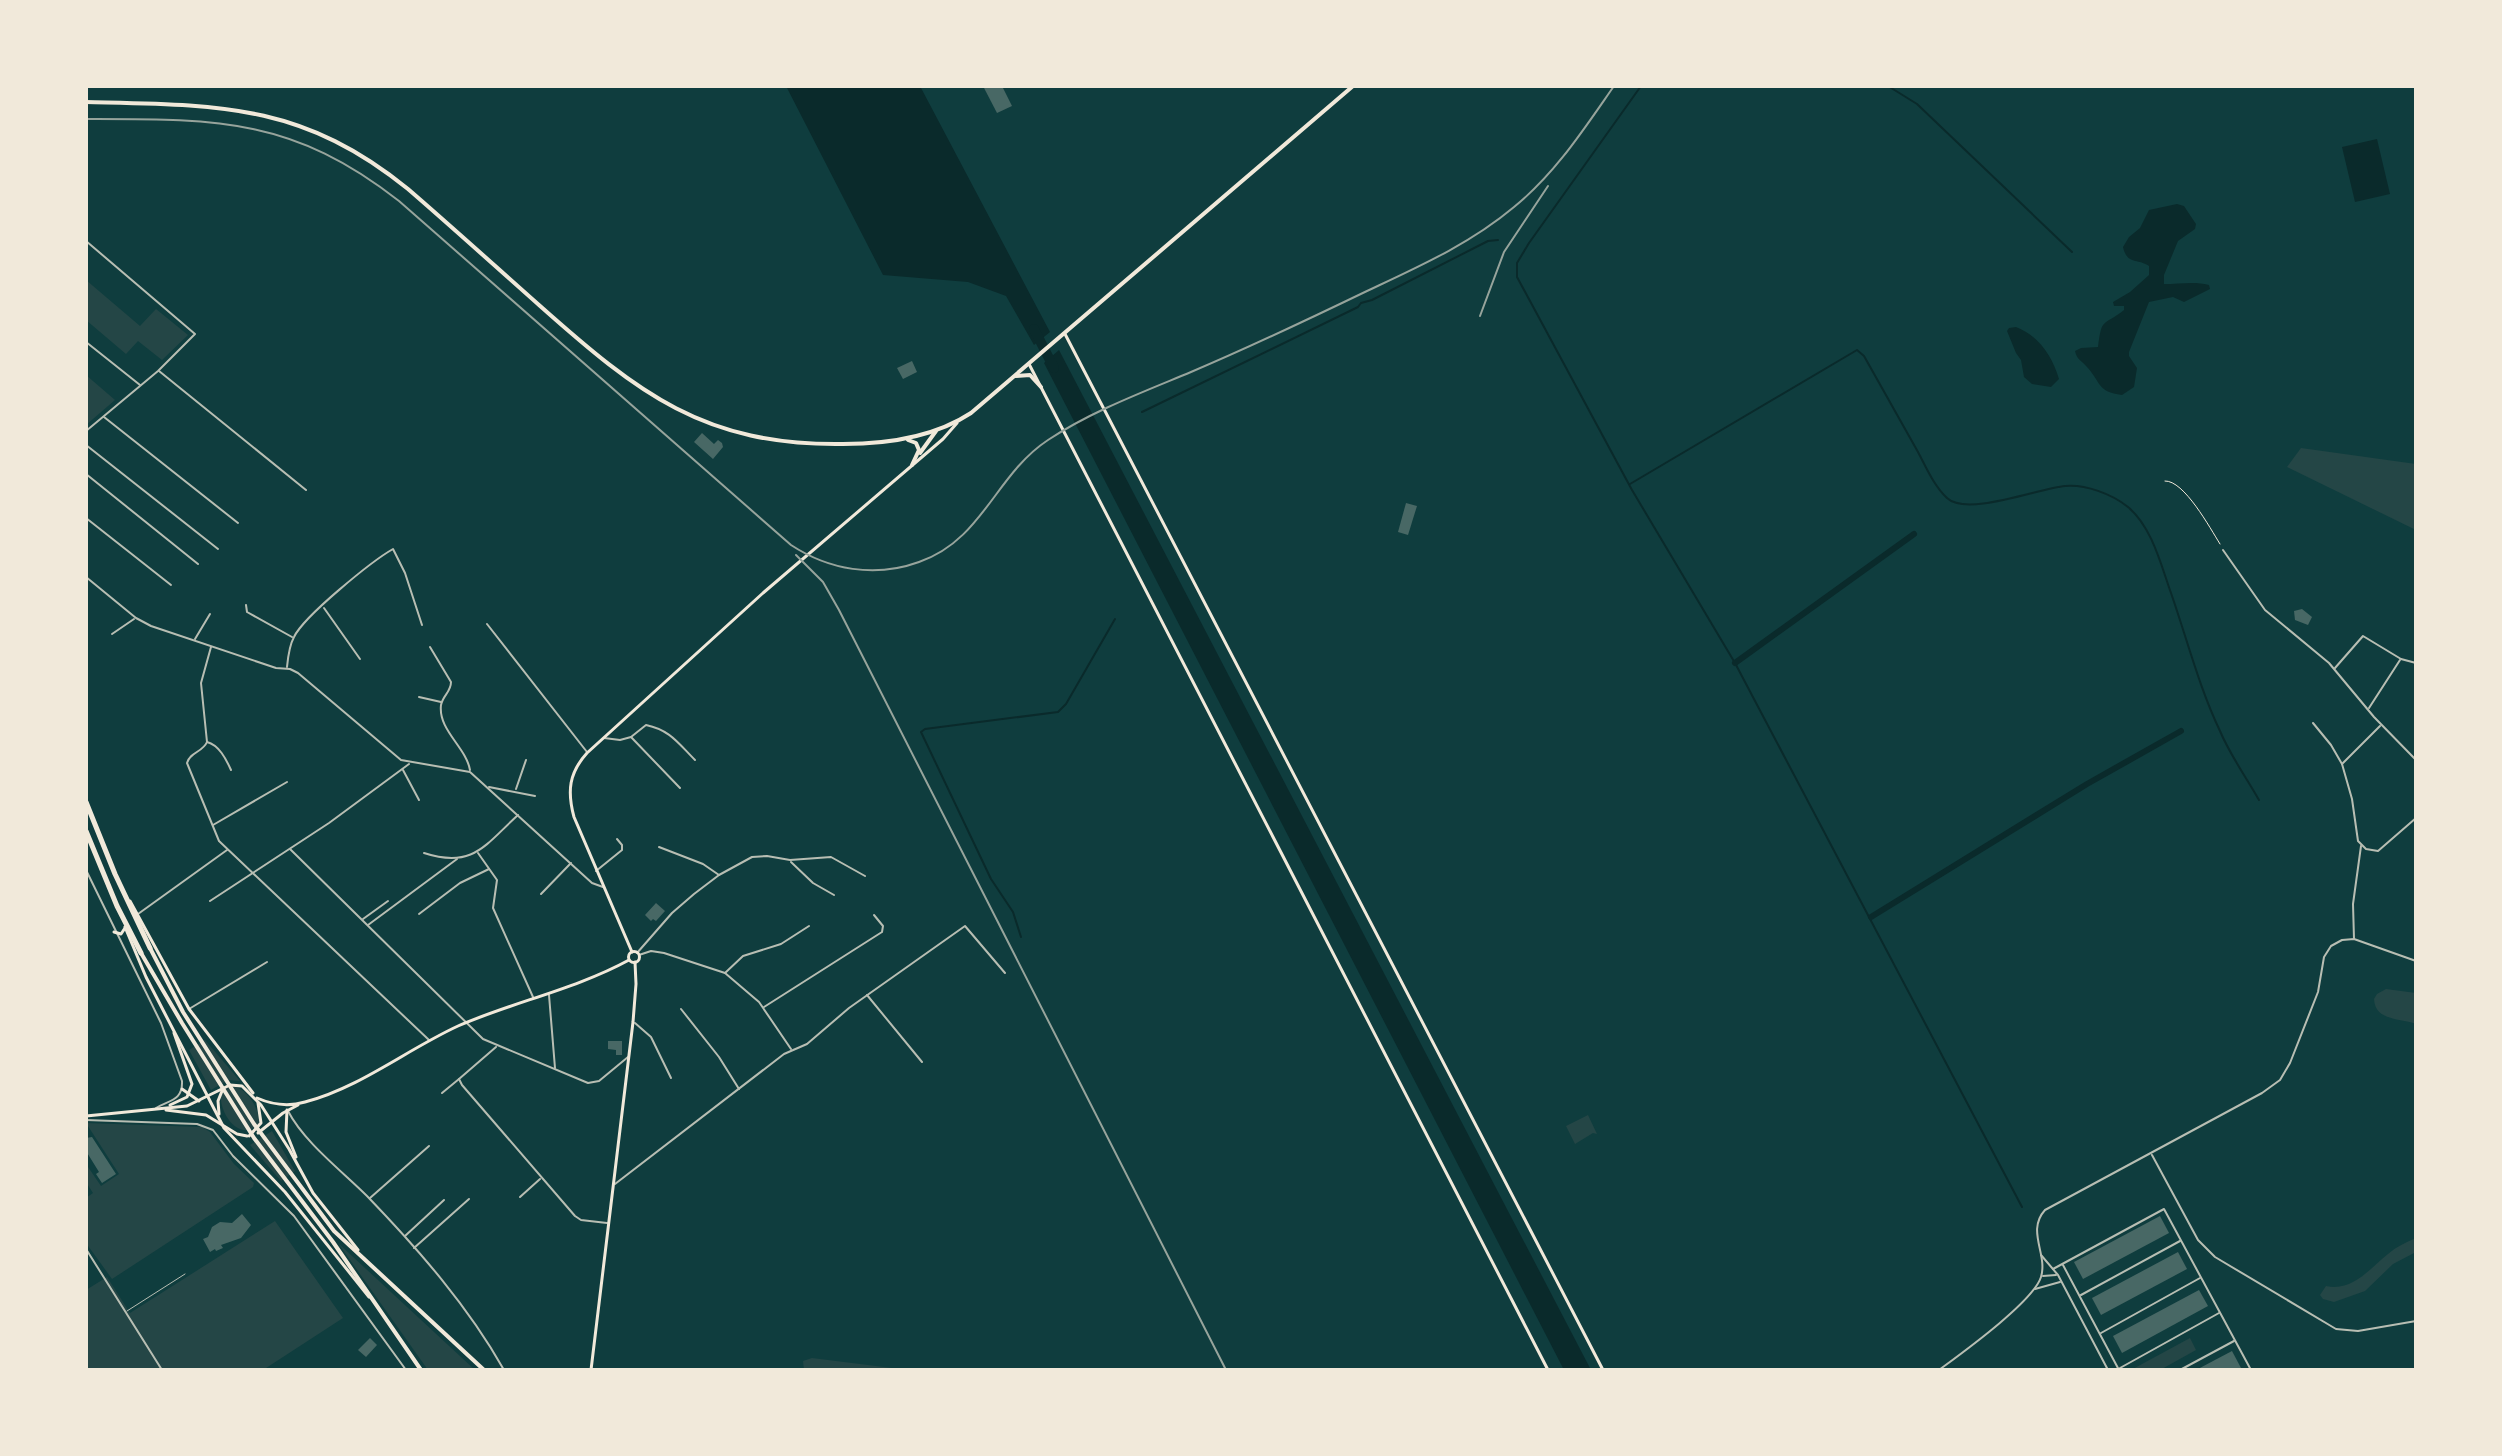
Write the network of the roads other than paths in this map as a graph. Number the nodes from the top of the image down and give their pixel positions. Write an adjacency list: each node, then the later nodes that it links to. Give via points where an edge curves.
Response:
1 (1353, 86): 4 (main road)
2 (86, 102): 15 (main road, via 243,110 338,142 408,189 621,376 698,419 748,435 804,443)
3 (86, 241): 7 (street, via 195,334)
4 (1064, 332): 6 (main road); 187 (main road)
5 (86, 342): 9 (street)
6 (1028, 362): 8 (main road); 10 (main road)
7 (158, 371): 9 (street); 20 (street)
8 (1010, 378): 10 (main road, via 1030,375); 12 (main road)
9 (140, 385): 11 (street)
10 (1041, 387): 186 (main road)
11 (103, 416): 14 (street); 22 (street)
12 (959, 420): 13 (main road); 18 (main road)
13 (938, 429): 15 (main road); 17 (main road)
14 (86, 431)
15 (906, 439): 17 (main road, via 916,443)
16 (86, 445): 23 (street)
17 (918, 456): 18 (main road)
18 (912, 465): 50 (main road)
19 (86, 474): 25 (street)
20 (306, 490)
21 (86, 518): 27 (street)
22 (238, 523)
23 (218, 549)
24 (2223, 550): 43 (street, via 2269,615)
25 (198, 564)
26 (86, 577): 31 (street)
27 (171, 585)
28 (246, 605): 35 (street, via 247,612)
29 (322, 606): 33 (street, via 393,549); 35 (street); 39 (street)
30 (210, 614): 36 (street)
31 (136, 618): 34 (street); 36 (street)
32 (487, 624): 52 (street)
33 (422, 625)
34 (112, 634)
35 (293, 638): 42 (street)
36 (194, 640): 37 (street)
37 (211, 646): 42 (street); 51 (street, via 201,683)
38 (430, 647): 45 (street, via 451,682)
39 (360, 659)
40 (2401, 659): 41 (street); 43 (street, via 2363,636); 46 (street)
41 (2416, 663)
42 (286, 669): 56 (street, via 304,677)
43 (2334, 669): 46 (street)
44 (419, 697): 45 (street)
45 (442, 702): 60 (street, via 447,728)
46 (2368, 710): 48 (street)
47 (2313, 723): 57 (street)
48 (2382, 725): 55 (street); 57 (street)
49 (631, 737): 50 (street); 54 (street, via 646,725 665,730); 63 (street)
50 (604, 738): 52 (main road)
51 (207, 742): 59 (street); 70 (street, via 187,763)
52 (587, 753): 84 (main road, via 575,769 569,794)
53 (526, 760): 64 (street)
54 (695, 760)
55 (2416, 760)
56 (409, 763): 58 (street); 60 (street)
57 (2342, 764): 73 (street)
58 (402, 769): 66 (street); 76 (street)
59 (231, 770)
60 (470, 772): 62 (street)
61 (287, 782): 70 (street)
62 (487, 787): 64 (street); 68 (street)
63 (680, 788)
64 (515, 791): 65 (street)
65 (535, 796)
66 (419, 800)
67 (86, 802): 89 (highway)
68 (518, 815): 78 (street); 81 (street)
69 (2416, 818): 73 (street, via 2378,851)
70 (213, 825): 75 (street)
71 (86, 831): 94 (highway)
72 (617, 839): 84 (street, via 622,850)
73 (2361, 844): 103 (street)
74 (659, 847): 86 (street)
75 (228, 849): 85 (street); 96 (street)
76 (290, 849): 85 (street); 98 (street)
77 (424, 853): 79 (street)
78 (478, 853): 79 (street); 82 (street)
79 (457, 859): 99 (street)
80 (790, 860): 86 (street, via 752,857); 87 (street, via 831,857); 91 (street)
81 (571, 863): 88 (street, via 594,885); 90 (street)
82 (490, 869): 95 (street, via 460,883); 116 (street, via 497,880 494,912)
83 (86, 870): 102 (street)
84 (596, 871): 88 (main road)
85 (253, 873): 92 (street); 123 (street)
86 (719, 875): 107 (street, via 678,907)
87 (865, 876)
88 (604, 887): 105 (main road)
89 (121, 888): 96 (main road); 104 (highway)
90 (541, 894)
91 (834, 895)
92 (210, 901)
93 (388, 901): 98 (street)
94 (120, 912): 101 (main road); 106 (highway)
95 (419, 914)
96 (137, 915): 118 (main road)
97 (874, 915): 117 (street, via 882,932)
98 (361, 921): 99 (street)
99 (366, 926): 121 (street)
100 (809, 926): 112 (street, via 781,944 743,956)
101 (125, 928): 102 (main road, via 121,934); 122 (main road)
102 (114, 932): 132 (street, via 161,1023)
103 (2354, 939): 109 (street); 147 (street, via 2338,941 2326,953 2318,992 2280,1080)
104 (150, 948): 169 (main road, via 195,1031 287,1170 341,1240)
105 (632, 952): 107 (main road); 108 (main road)
106 (141, 953): 173 (main road, via 254,1138)
107 (638, 954): 111 (main road); 112 (street, via 664,953)
108 (629, 960): 111 (main road); 114 (main road)
109 (2416, 961)
110 (267, 962): 118 (street)
111 (635, 962): 120 (main road)
112 (725, 973): 117 (street)
113 (1005, 973): 115 (street, via 965,926)
114 (548, 992): 116 (main road); 128 (street)
115 (867, 995): 125 (street, via 807,1044); 127 (street)
116 (534, 998): 121 (main road)
117 (764, 1007): 125 (street)
118 (189, 1009): 137 (main road)
119 (681, 1009): 133 (street)
120 (633, 1022): 126 (main road); 129 (street, via 651,1037)
121 (467, 1023): 123 (main road); 124 (street)
122 (172, 1025): 135 (main road, via 191,1079); 136 (main road)
123 (429, 1040): 139 (main road, via 359,1081)
124 (497, 1047): 128 (street); 130 (street)
125 (792, 1050): 133 (street)
126 (629, 1055): 128 (street, via 594,1084); 151 (main road)
127 (922, 1062)
128 (555, 1069)
129 (671, 1078)
130 (459, 1079): 134 (street); 149 (street)
131 (223, 1088): 136 (main road); 137 (main road, via 240,1085); 144 (main road)
132 (182, 1089): 135 (main road); 140 (street, via 175,1100)
133 (739, 1089): 151 (street)
134 (442, 1093)
135 (189, 1095): 138 (main road); 140 (main road)
136 (208, 1096): 138 (main road); 144 (main road)
137 (256, 1097): 139 (main road, via 273,1104); 143 (main road); 145 (main road, via 261,1119)
138 (199, 1101): 140 (main road)
139 (301, 1103): 141 (main road)
140 (155, 1109): 142 (main road); 144 (main road, via 194,1112)
141 (288, 1110): 143 (main road); 148 (main road, via 286,1132); 154 (street)
142 (86, 1118): 152 (street, via 205,1126)
143 (272, 1121): 145 (main road); 148 (main road)
144 (220, 1122): 145 (main road); 150 (main road)
145 (249, 1136)
146 (429, 1146): 154 (street)
147 (2151, 1153): 162 (street, via 2045,1210 2037,1225); 176 (street, via 2198,1240 2215,1257 2336,1329 2358,1331)
148 (301, 1171): 169 (main road, via 334,1223)
149 (541, 1178): 153 (street); 157 (street, via 578,1219)
150 (277, 1183): 152 (street); 173 (main road)
151 (614, 1185): 157 (main road)
152 (269, 1189): 181 (street)
153 (520, 1197)
154 (369, 1198): 158 (street)
155 (469, 1199): 160 (street)
156 (444, 1200): 158 (street)
157 (608, 1223): 185 (main road)
158 (404, 1237): 160 (street)
159 (2182, 1240): 163 (street, via 2164,1209); 168 (street); 172 (street)
160 (414, 1248): 184 (street, via 464,1307)
161 (86, 1249): 174 (street)
162 (2041, 1254): 164 (street); 167 (street)
163 (2063, 1264): 164 (street); 172 (street)
164 (2053, 1269): 166 (street)
165 (185, 1274): 174 (lane)
166 (2058, 1275): 167 (street); 170 (street)
167 (2041, 1276): 171 (street)
168 (2202, 1278): 175 (street); 177 (street)
169 (388, 1282): 183 (main road)
170 (2061, 1282): 171 (street); 189 (street)
171 (2034, 1289): 188 (street)
172 (2080, 1296): 177 (street)
173 (369, 1297): 182 (main road)
174 (126, 1311): 180 (street)
175 (2220, 1313): 178 (street); 179 (street)
176 (2416, 1321)
177 (2100, 1333): 179 (street)
178 (2235, 1340): 190 (street); 191 (street)
179 (2119, 1369)
180 (162, 1370)
181 (406, 1370)
182 (421, 1370)
183 (484, 1370)
184 (504, 1370)
185 (591, 1370)
186 (1548, 1370)
187 (1603, 1370)
188 (1939, 1370)
189 (2108, 1370)
190 (2180, 1370)
191 (2251, 1370)

